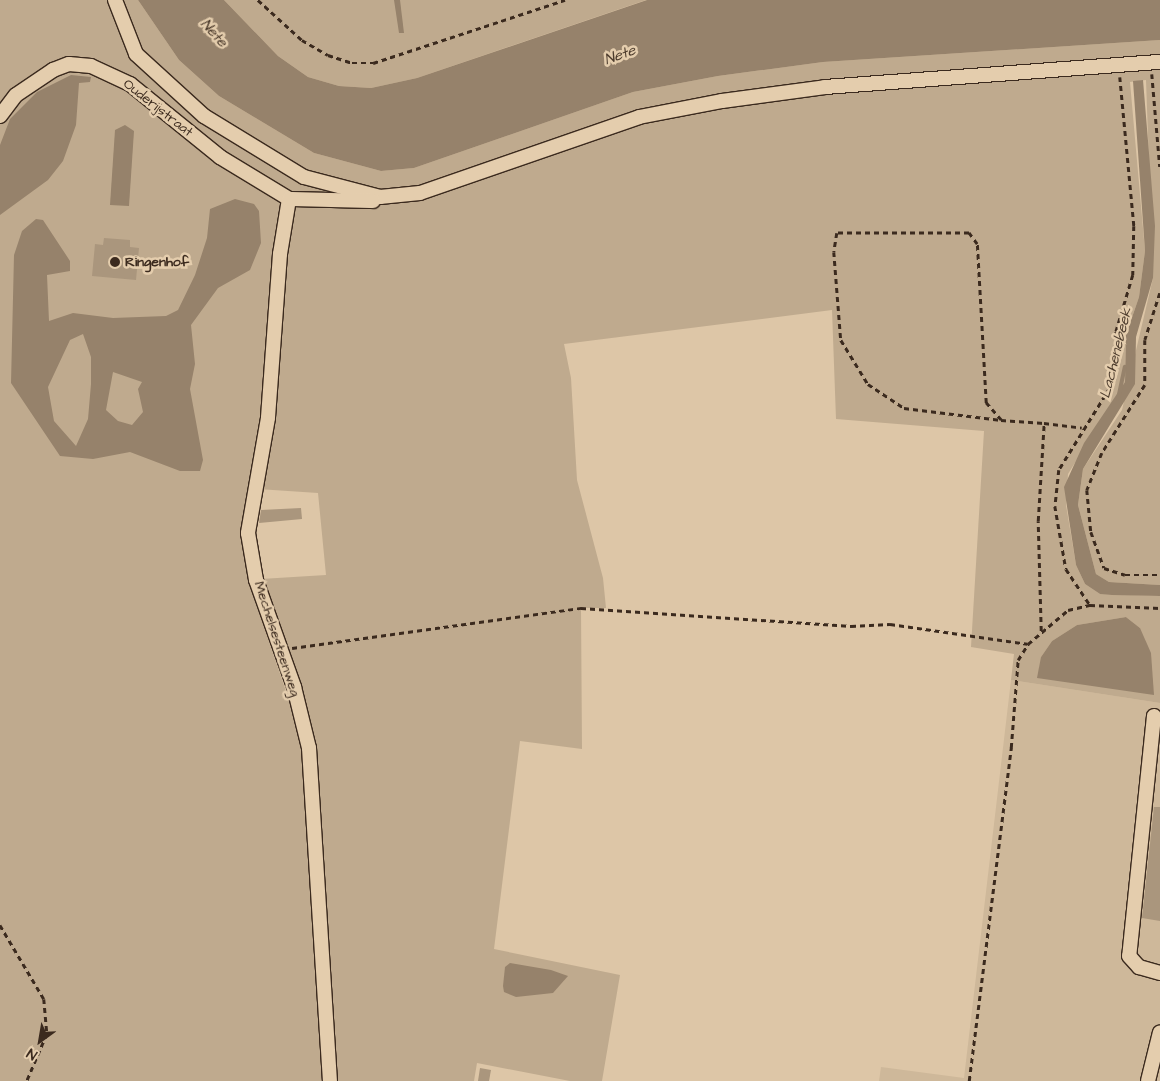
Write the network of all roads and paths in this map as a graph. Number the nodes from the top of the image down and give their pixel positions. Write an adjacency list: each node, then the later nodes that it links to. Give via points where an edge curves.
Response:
1 (115, 0): 8 (street, via 136,54 204,116 304,177)
2 (258, 0): 3 (path, via 302,40 328,55 352,63 373,63)
3 (565, 0)
4 (1156, 62): 5 (street); 7 (path)
5 (1120, 66): 8 (street, via 825,87 722,101 639,116 420,193); 13 (path, via 1134,226 1133,275 1116,332 1114,380)
6 (0, 116): 9 (street, Ouderijstraat, via 16,95 53,70 69,64 91,66 130,84 220,157)
7 (1160, 167)
8 (380, 197): 9 (street, via 371,202)
9 (289, 199): 19 (street, Mechelsesteenweg, via 282,235 268,418 248,533 256,580)
10 (1160, 293): 14 (path, via 1145,340 1145,385 1102,453 1087,490 1091,532 1104,568 1125,575)
11 (1001, 420): 11 (path, via 904,408 868,384 841,340 834,252 837,233 969,234 977,244 986,403); 12 (path)
12 (1044, 423): 13 (path); 17 (path, via 1038,521)
13 (1082, 428): 15 (path, via 1054,486 1066,569)
14 (1160, 575)
15 (1090, 605): 16 (path); 17 (path, via 1068,610)
16 (1160, 608)
17 (1042, 631): 18 (path)
18 (1028, 644): 19 (path, via 890,624 851,626 581,608); 26 (path, via 1018,660 1011,748)
19 (282, 649): 25 (street, Mechelsesteenweg, via 309,748)
20 (1154, 716): 22 (street, via 1129,956 1139,967)
21 (0, 925): 24 (path, via 44,998 46,1034)
22 (1160, 973)
23 (1160, 1032): 27 (street)
24 (27, 1081)
25 (330, 1081)
26 (969, 1081)
27 (1148, 1081)

